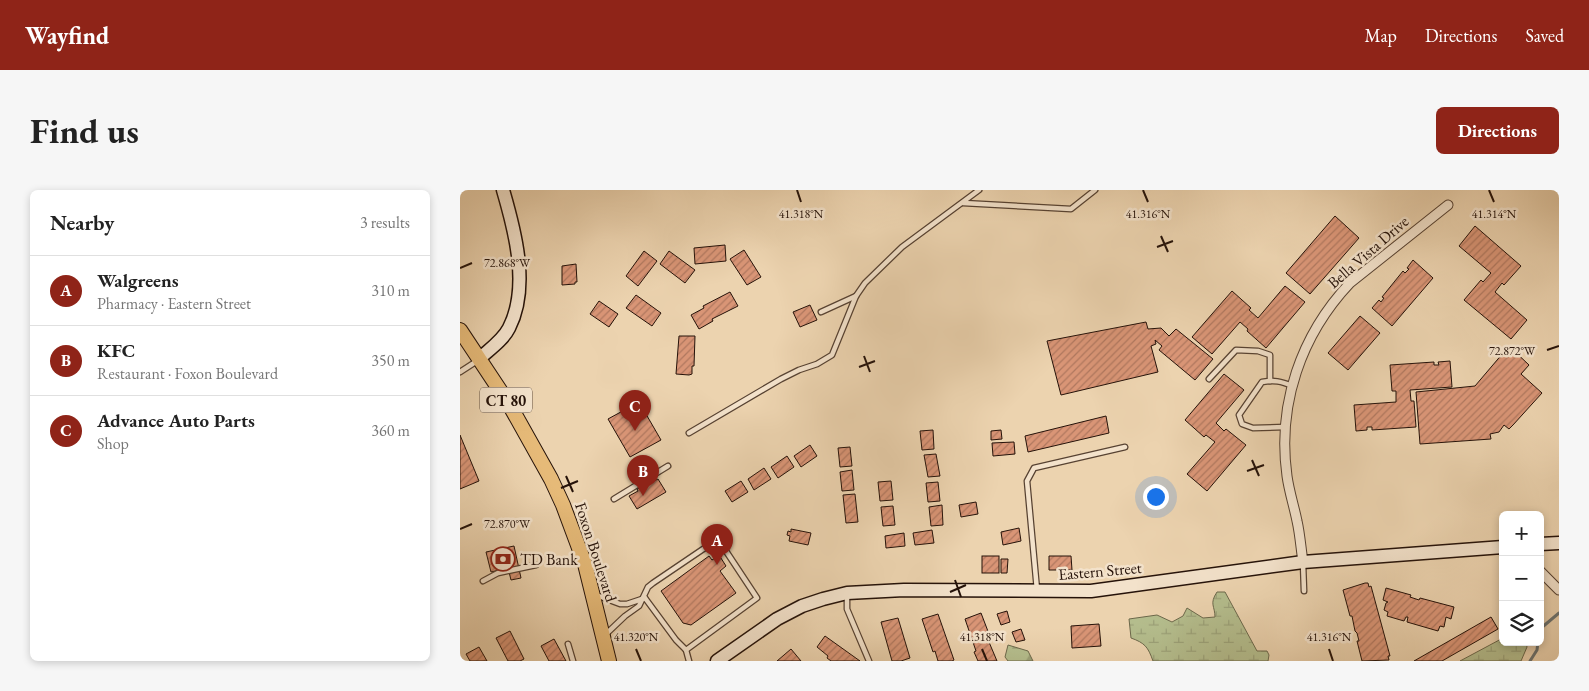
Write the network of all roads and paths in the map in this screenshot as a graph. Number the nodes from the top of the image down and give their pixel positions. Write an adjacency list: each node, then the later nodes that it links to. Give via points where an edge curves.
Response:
1 (503, 190): 9 (street, via 517,246 518,298 509,329)
2 (979, 190): 4 (lane)
3 (1095, 190): 4 (lane, via 1071,209)
4 (962, 202): 6 (lane, via 876,270)
5 (1448, 205): 13 (street, Bella Vista Drive, via 1337,297 1311,336)
6 (856, 296): 7 (lane); 15 (lane, via 832,355 781,379)
7 (821, 312)
8 (460, 332): 9 (main road, Foxon Boulevard / CT 80)
9 (480, 358): 10 (lane); 30 (main road, Foxon Boulevard / CT 80, via 551,479 574,531)
10 (460, 372)
11 (1209, 379): 12 (lane, via 1236,350 1258,351 1270,356)
12 (1270, 381): 13 (lane); 14 (lane, via 1262,382 1238,415 1242,424 1253,428)
13 (1292, 386): 14 (street, Bella Vista Drive)
14 (1285, 427): 22 (street, Bella Vista Drive, via 1287,477)
15 (688, 433)
16 (1126, 447): 27 (lane, via 1034,468 1027,481)
17 (668, 466): 18 (lane)
18 (614, 499)
19 (1559, 543): 20 (street)
20 (1544, 544)
21 (1499, 547): 22 (street, Eastern Street)
22 (1303, 562): 27 (street, Eastern Street, via 1091,591); 28 (lane)
23 (536, 565): 25 (lane, via 498,573)
24 (1544, 575): 26 (street)
25 (483, 581)
26 (1559, 590)
27 (1037, 591): 29 (street, Eastern Street)
28 (1304, 591)
29 (847, 593): 38 (street, Eastern Street, via 802,606 777,619); 39 (lane, via 847,609)
30 (594, 594): 31 (lane, via 620,604); 32 (main road, Foxon Boulevard / CT 80)
31 (644, 598): 32 (lane, via 640,606); 34 (lane); 34 (lane, via 653,583 718,539 757,598)
32 (604, 636): 36 (main road, Foxon Boulevard / CT 80)
33 (568, 644): 35 (lane)
34 (686, 650): 37 (lane)
35 (573, 661)
36 (609, 661)
37 (688, 661)
38 (717, 661)
39 (869, 661)

